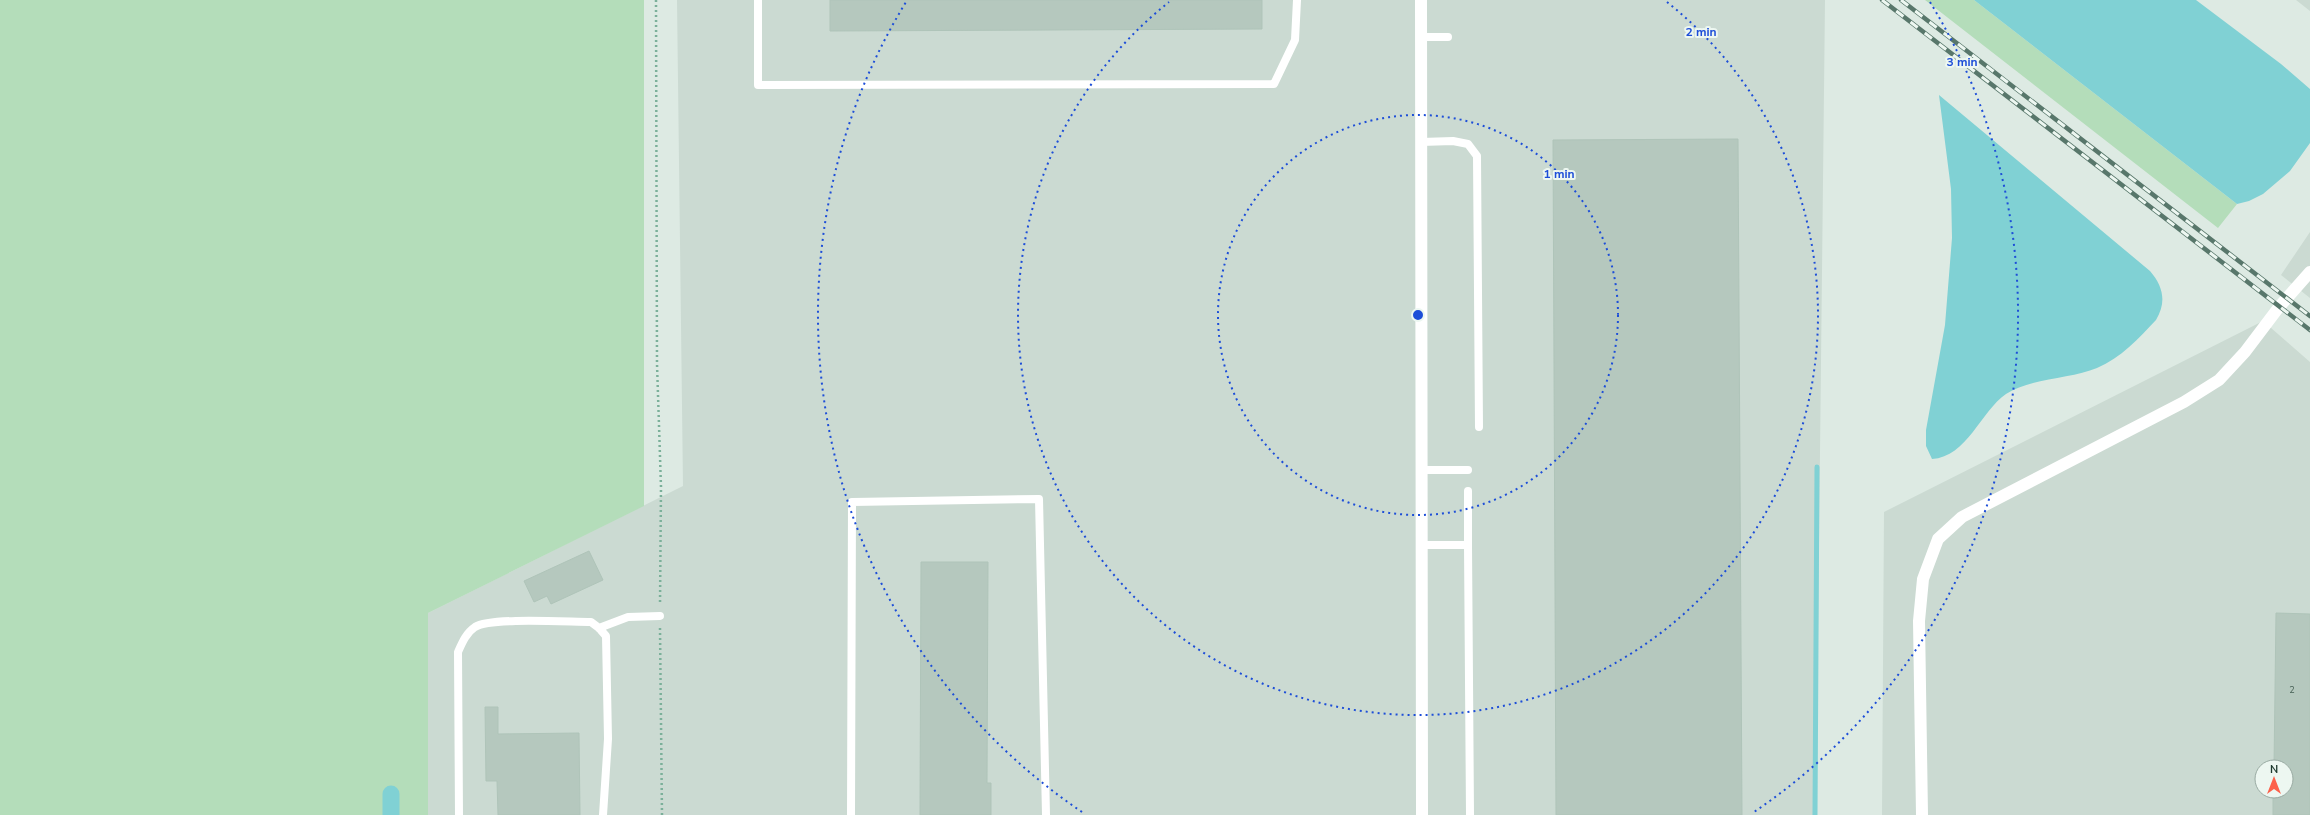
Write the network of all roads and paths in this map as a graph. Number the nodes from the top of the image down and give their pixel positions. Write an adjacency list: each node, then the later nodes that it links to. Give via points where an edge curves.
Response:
1 (656, 0): 15 (path)
2 (758, 0): 3 (lane, via 758,85 1274,84 1295,40)
3 (1297, 0)
4 (1421, 0): 5 (street)
5 (1421, 37): 6 (lane); 7 (street)
6 (1448, 38)
7 (1421, 142): 9 (lane, via 1453,141 1468,144 1477,156); 10 (street)
8 (2310, 272): 24 (street, via 2219,380 2184,402 1962,517 1938,539 1923,579 1919,621)
9 (1479, 427)
10 (1422, 470): 11 (lane); 13 (street)
11 (1468, 470)
12 (1468, 491): 14 (lane)
13 (1422, 544): 14 (lane); 22 (street)
14 (1468, 544): 23 (lane)
15 (660, 616): 16 (lane, via 628,617); 19 (path)
16 (599, 628): 17 (lane, via 591,622 496,622 475,627 464,638 458,652); 18 (lane, via 606,636 608,652 608,739)
17 (459, 815)
18 (603, 815)
19 (662, 815)
20 (851, 815): 21 (lane, via 852,502 1039,499)
21 (1046, 815)
22 (1422, 815)
23 (1470, 815)
24 (1922, 815)

